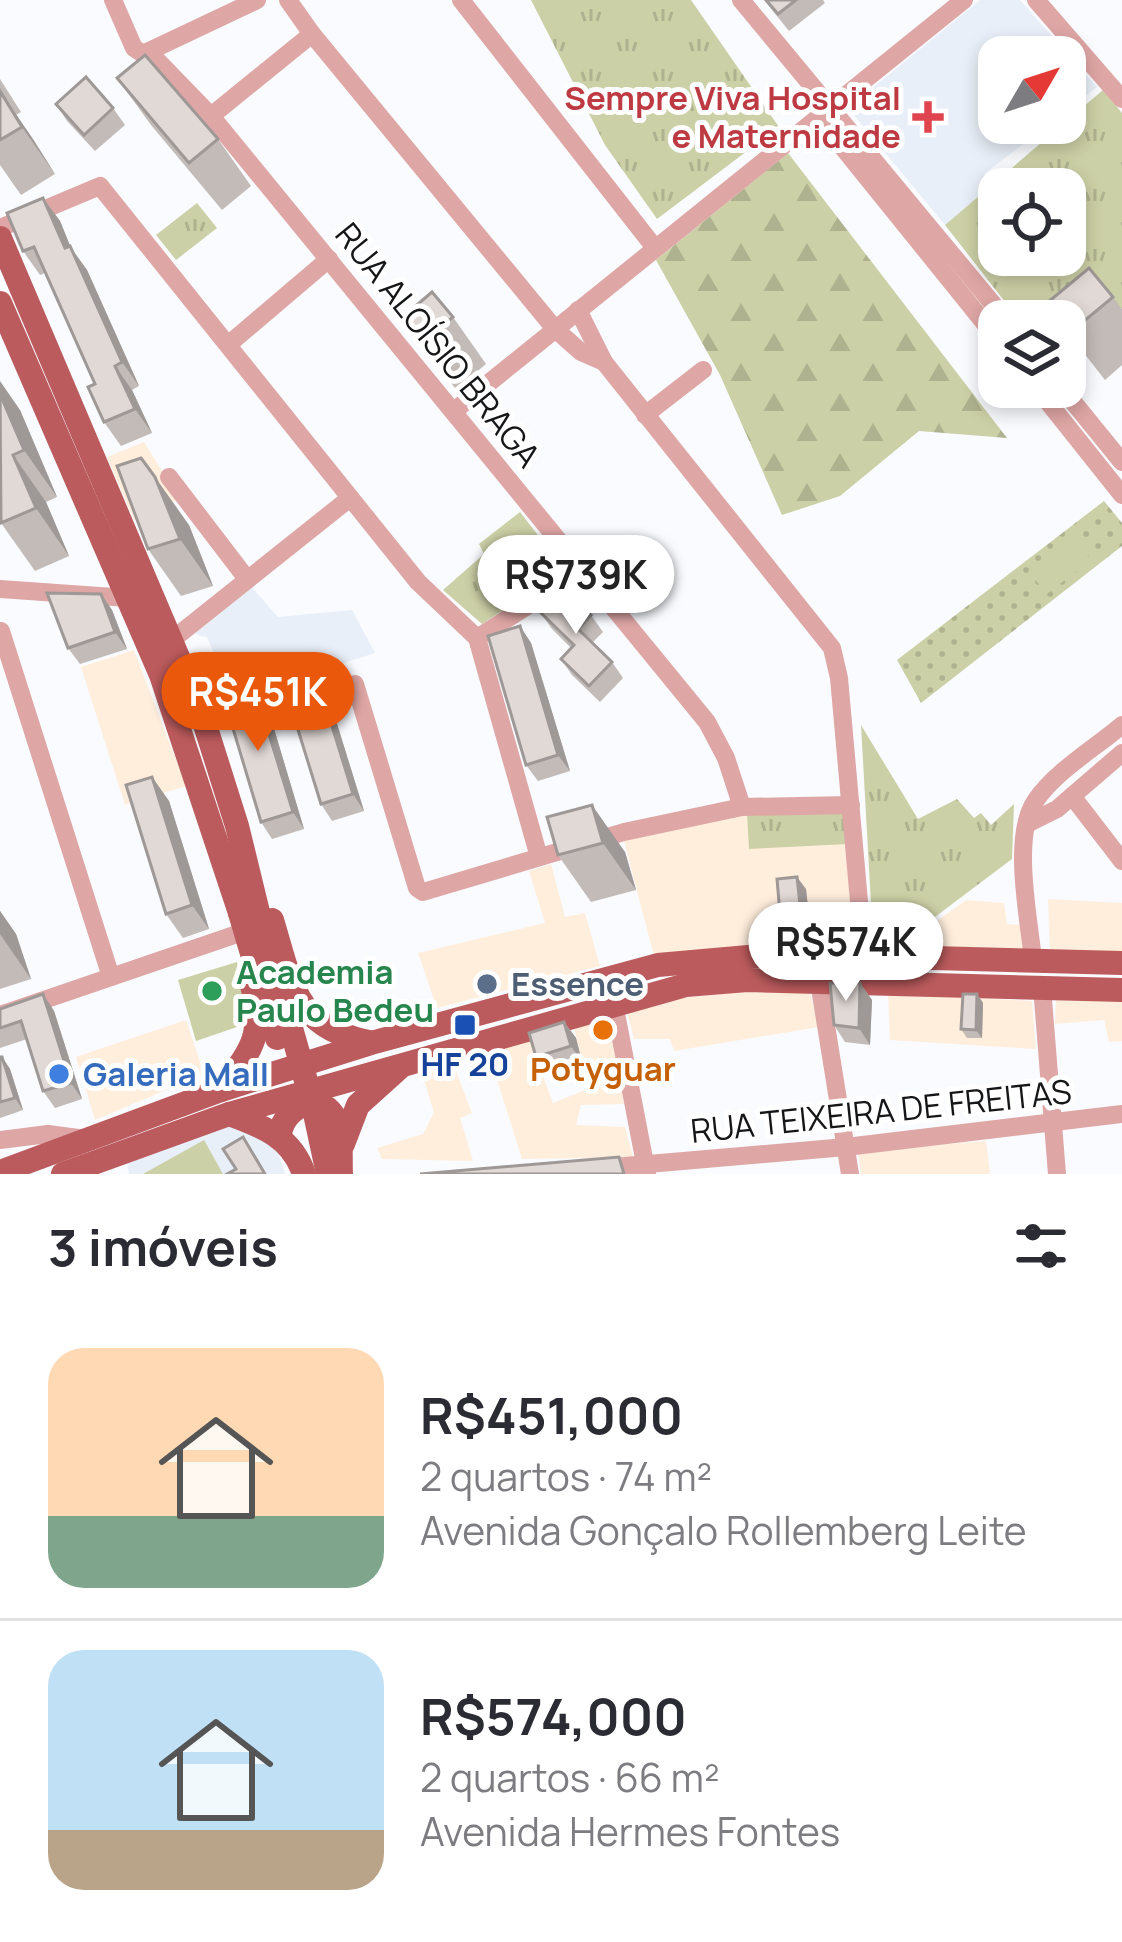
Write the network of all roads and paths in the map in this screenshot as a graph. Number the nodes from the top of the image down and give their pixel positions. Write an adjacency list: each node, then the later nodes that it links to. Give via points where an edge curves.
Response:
1 (113, 0): 9 (street, RUA ALOÍSIO BRAGA, via 134,48)
2 (256, 0): 9 (street)
3 (289, 0): 8 (street)
4 (461, 0): 15 (street)
5 (741, 0): 11 (street)
6 (964, 0): 11 (street)
7 (1036, 0): 10 (street)
8 (312, 34): 12 (street); 22 (street)
9 (146, 53): 12 (street, RUA ALOÍSIO BRAGA)
10 (1122, 99)
11 (825, 113): 15 (street); 17 (street)
12 (212, 116): 16 (street, RUA ALOÍSIO BRAGA)
13 (0, 228): 23 (street, via 100,186)
14 (0, 238): 42 (main road)
15 (655, 248): 21 (street)
16 (328, 259): 23 (street); 28 (street, RUA ALOÍSIO BRAGA)
17 (962, 279): 18 (street); 20 (street)
18 (984, 300)
19 (0, 303): 34 (main road)
20 (978, 305)
21 (578, 310): 22 (street); 24 (street)
22 (555, 329): 24 (street); 28 (street)
23 (229, 344): 33 (street)
24 (604, 362): 29 (street)
25 (703, 370): 29 (street)
26 (1052, 408): 32 (street)
27 (1078, 408): 30 (street)
28 (454, 411): 35 (street, RUA ALOÍSIO BRAGA)
29 (645, 415): 47 (street, via 832,649)
30 (1122, 462)
31 (170, 477): 36 (street)
32 (1116, 491)
33 (350, 498): 36 (street); 41 (street, via 418,582)
34 (113, 562): 38 (street); 39 (main road)
35 (582, 571): 41 (street); 48 (street, RUA ALOÍSIO BRAGA, via 706,722)
36 (247, 579): 42 (street)
37 (0, 590): 38 (street)
38 (82, 593): 39 (street)
39 (128, 598): 53 (main road)
40 (1, 631): 57 (street)
41 (477, 638): 51 (street)
42 (172, 640): 50 (main road)
43 (355, 684): 51 (street, via 420,891)
44 (1122, 725): 49 (street, via 1043,791)
45 (1122, 753): 46 (street)
46 (1072, 796): 49 (street); 52 (street)
47 (851, 805): 48 (street); 54 (street)
48 (742, 807): 51 (street)
49 (1027, 824): 55 (street)
50 (237, 826): 53 (main road); 63 (main road, via 297,998)
51 (538, 856)
52 (1122, 861)
53 (246, 919): 57 (street); 65 (main road); 74 (main road, bridge); 80 (main road, bridge)
54 (864, 957): 55 (main road); 64 (main road, via 780,954 658,965)
55 (1034, 959): 56 (main road)
56 (1122, 963)
57 (111, 977): 62 (street)
58 (819, 982): 59 (main road); 61 (main road, via 686,985); 73 (street)
59 (1042, 987): 60 (main road); 69 (street)
60 (1122, 990)
61 (614, 1003): 66 (main road); 77 (street)
62 (0, 1015)
63 (325, 1028): 64 (main road); 65 (main road, via 294,1054)
64 (371, 1043): 67 (main road)
65 (254, 1046): 67 (main road)
66 (407, 1061): 67 (main road); 74 (main road, via 358,1105)
67 (225, 1102): 70 (main road); 71 (main road); 78 (main road)
68 (1122, 1114): 69 (street, RUA TEIXEIRA DE FREITAS)
69 (1052, 1124): 73 (street, RUA TEIXEIRA DE FREITAS); 82 (street)
70 (280, 1137): 74 (main road, via 286,1116 306,1104 326,1108 337,1123); 79 (main road)
71 (86, 1139): 72 (street, via 48,1134); 76 (main road)
72 (0, 1143): 76 (street)
73 (846, 1147): 77 (street, RUA TEIXEIRA DE FREITAS); 81 (street)
74 (336, 1168)
75 (586, 1169): 77 (street, RUA TEIXEIRA DE FREITAS)
76 (16, 1170)
77 (646, 1170)
78 (63, 1174)
79 (304, 1174)
80 (314, 1174)
81 (850, 1174)
82 (1057, 1174)

